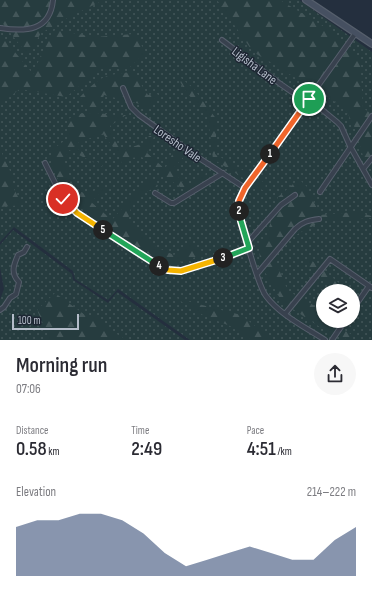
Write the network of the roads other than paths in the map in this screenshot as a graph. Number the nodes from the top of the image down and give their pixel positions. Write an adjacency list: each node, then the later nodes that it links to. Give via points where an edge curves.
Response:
1 (53, 0): 3 (street, via 46,21 36,28)
2 (306, 0): 4 (main road)
3 (0, 28)
4 (355, 34): 6 (main road); 8 (street)
5 (222, 40): 8 (street, Ligisha Lane, via 292,92)
6 (372, 44)
7 (123, 88): 14 (street, Loresho Vale, via 133,111)
8 (309, 99): 10 (street, Ligisha Lane, via 342,126); 16 (street)
9 (372, 116): 10 (street)
10 (350, 146): 13 (street, Ligisha Lane); 17 (street)
11 (372, 158): 13 (street)
12 (45, 163): 23 (street, via 68,205 85,219 158,266 181,271)
13 (364, 168): 15 (street, Ligisha Lane)
14 (223, 173): 16 (street, Loresho Vale); 18 (street, via 174,203)
15 (372, 185)
16 (245, 188): 21 (street, via 239,201 239,208)
17 (320, 192)
18 (155, 193)
19 (296, 195): 21 (street, via 281,205)
20 (319, 219): 24 (street, via 301,223)
21 (248, 242): 23 (street)
22 (27, 247): 27 (street, via 18,255 14,265 15,278 19,282 16,294)
23 (249, 248): 24 (street)
24 (257, 274): 28 (street, via 265,295)
25 (371, 287): 26 (street); 28 (street, via 330,259)
26 (360, 300)
27 (0, 310)
28 (285, 314): 30 (street)
29 (340, 328): 31 (street)
30 (325, 340)
31 (332, 340)

